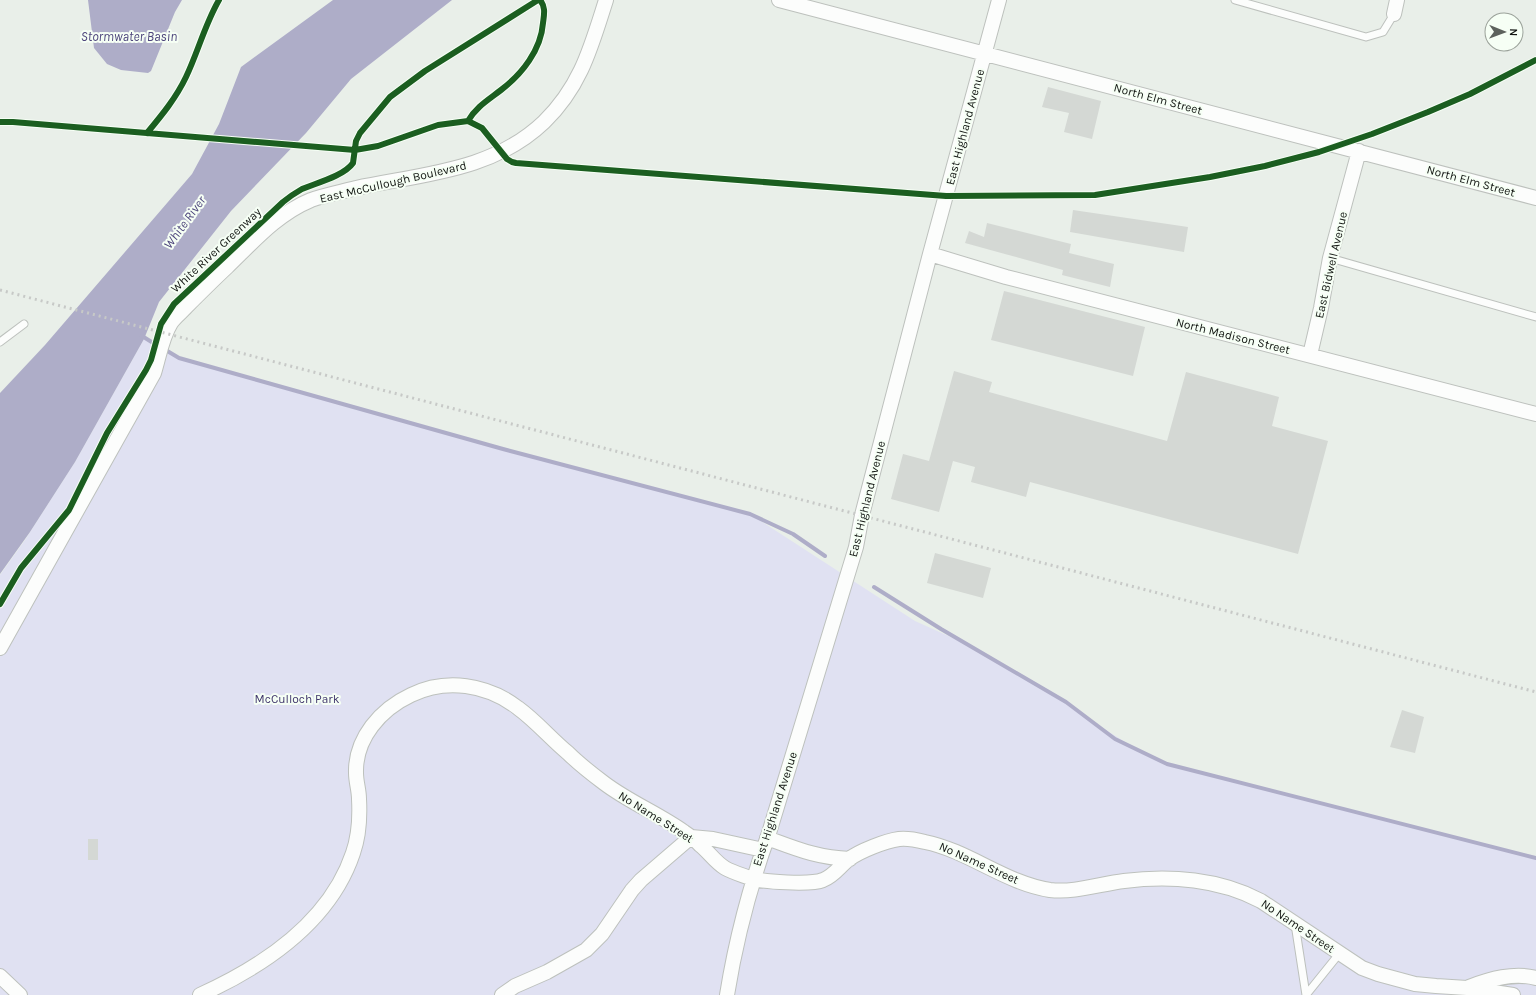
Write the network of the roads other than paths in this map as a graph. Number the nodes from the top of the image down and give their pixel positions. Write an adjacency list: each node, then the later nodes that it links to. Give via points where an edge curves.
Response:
1 (606, 0): 17 (street, East McCullough Boulevard, via 592,47 571,90 543,123 525,137 505,151 477,163 338,192 293,209 260,235 197,295 172,322 154,373)
2 (779, 0): 7 (street, North Elm Street)
3 (999, 0): 7 (street, East Highland Avenue)
4 (1235, 0): 6 (lane, via 1366,37 1383,32)
5 (1397, 0): 6 (street)
6 (1394, 14)
7 (985, 53): 8 (street, North Elm Street); 10 (street, East Highland Avenue)
8 (1359, 152): 9 (street, North Elm Street); 11 (street, East Bidwell Avenue)
9 (1536, 198)
10 (930, 254): 15 (street, North Madison Street, via 1006,277); 19 (street, East Highland Avenue, via 862,515 856,547)
11 (1330, 258): 12 (lane); 15 (street, East Bidwell Avenue)
12 (1536, 317)
13 (24, 324): 14 (lane)
14 (0, 342)
15 (1310, 355): 16 (street, North Madison Street)
16 (1536, 414)
17 (0, 648)
18 (690, 837): 19 (street); 21 (street, No Name Street, via 726,869); 28 (street, No Name Street, via 605,784 510,701 492,692 469,686 455,684 428,688 399,701 387,710 363,739 356,762 360,802 359,829 341,881 330,898 288,943 248,971); 29 (street, via 636,885 602,934 586,950)
19 (765, 844): 20 (street, via 829,858); 21 (street, East Highland Avenue)
20 (850, 859): 21 (street, No Name Street, via 821,881); 22 (street, No Name Street, via 876,846 897,839 909,839 937,844 1027,884 1047,889 1068,890 1162,878 1190,880 1249,895)
21 (753, 879): 30 (street, East Highland Avenue, via 738,934)
22 (1295, 924): 23 (street, No Name Street); 31 (lane)
23 (1340, 954): 26 (street, No Name Street, via 1362,968 1415,984); 31 (lane)
24 (1536, 978): 26 (street, No Name Street, via 1517,976 1489,980)
25 (6, 985): 27 (street)
26 (1467, 988): 32 (street, No Name Street)
27 (20, 995)
28 (200, 995)
29 (502, 995)
30 (727, 995)
31 (1306, 995)
32 (1512, 995)

